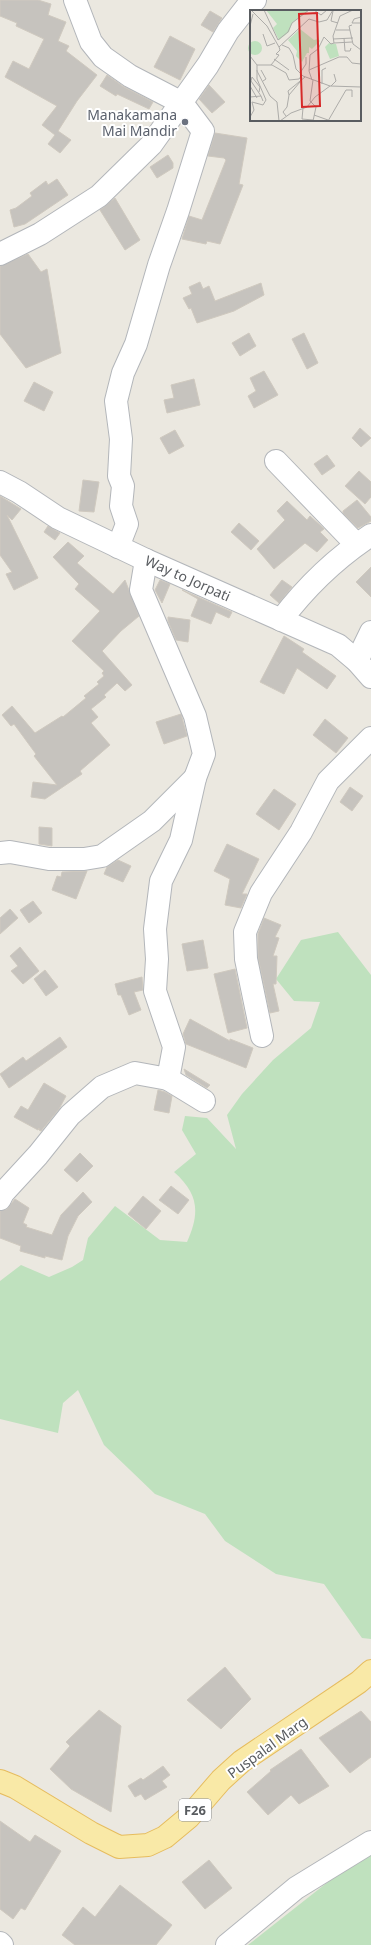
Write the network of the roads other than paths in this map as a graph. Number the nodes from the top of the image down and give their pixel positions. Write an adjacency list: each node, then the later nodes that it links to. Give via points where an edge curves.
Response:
1 (74, 0): 3 (street, via 91,42 103,57 130,76)
2 (255, 0): 3 (street, via 228,31)
3 (182, 103): 4 (street, via 151,145 99,196 40,234); 8 (street, via 203,131 116,401 121,439 121,506 127,524)
4 (0, 254)
5 (276, 461): 7 (street)
6 (0, 482): 8 (street, Way to Jorpati, via 58,518)
7 (364, 540): 10 (street, via 301,594)
8 (118, 547): 9 (street, Way to Jorpati)
9 (146, 560): 10 (street, Way to Jorpati); 15 (street, via 142,590 195,716 204,754)
10 (281, 620): 12 (street, Way to Jorpati, via 338,645)
11 (371, 632): 12 (street)
12 (357, 661): 13 (street, Way to Jorpati)
13 (371, 677)
14 (371, 738): 17 (street, via 328,781 301,832 261,893 245,932 246,959)
15 (195, 778): 16 (street, via 152,822 102,856 49,859 10,852); 18 (street, via 181,840 161,881 155,929 155,991 174,1047)
16 (0, 853)
17 (262, 1036)
18 (168, 1079): 19 (street); 20 (street, via 135,1073 102,1087 70,1115)
19 (204, 1101)
20 (0, 1199)
21 (371, 1671): 22 (main road, Puspalal Marg / F26, via 359,1682 242,1761 221,1780 189,1817 148,1845 119,1847 15,1787)
22 (0, 1781)
23 (371, 1842): 24 (street, via 296,1888)
24 (227, 1945)

